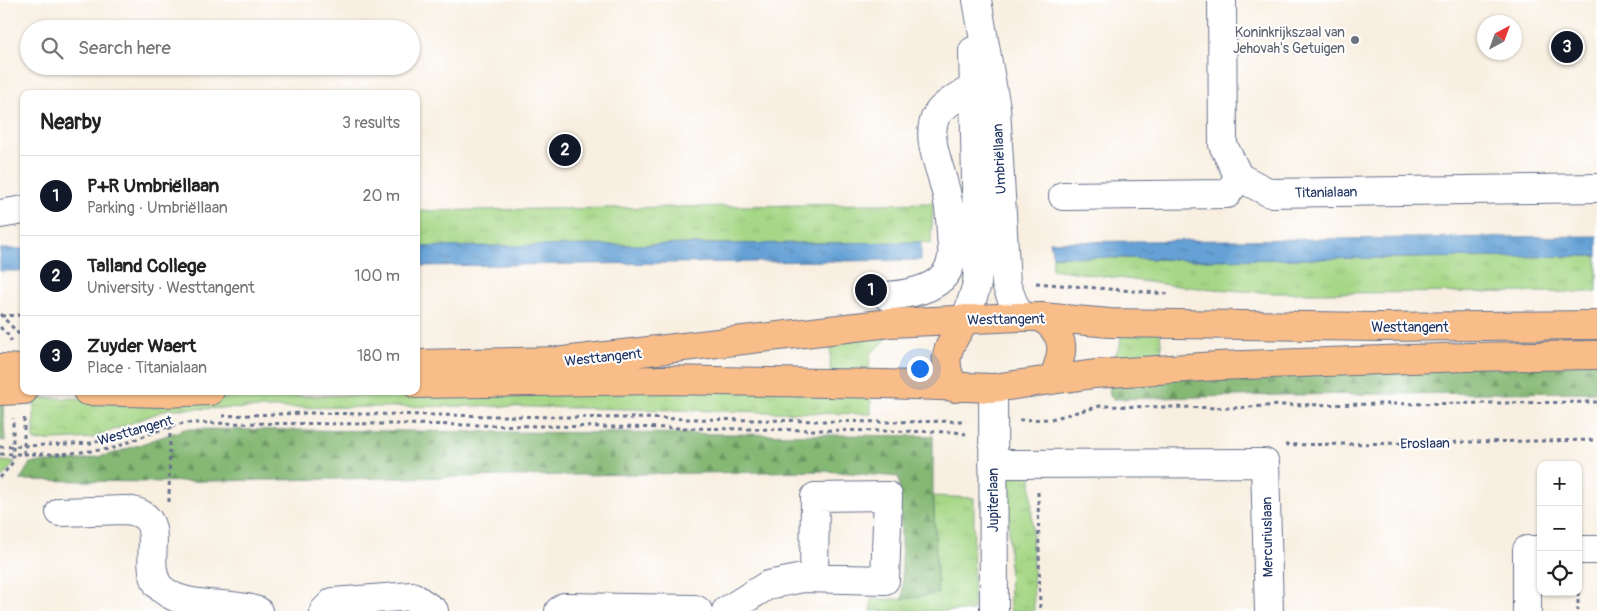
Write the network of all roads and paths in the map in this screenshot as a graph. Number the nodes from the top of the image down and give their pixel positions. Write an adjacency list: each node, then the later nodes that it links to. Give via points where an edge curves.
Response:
1 (974, 0): 4 (street, Umbriëllaan)
2 (977, 0): 15 (street, Umbriëllaan, via 996,108 1006,284)
3 (1222, 0): 5 (street, via 1223,146)
4 (973, 88): 12 (street, via 942,109 935,117 931,131 949,200 952,256 948,268 940,280 925,289); 16 (street, Umbriëllaan, via 978,264 977,284)
5 (1239, 177): 6 (street, Titanialaan, via 1270,193); 7 (street, via 1227,194)
6 (1597, 188)
7 (1062, 196)
8 (20, 211): 9 (street)
9 (0, 214)
10 (1031, 283): 11 (path)
11 (1170, 294)
12 (887, 296)
13 (1, 315): 14 (path); 18 (path)
14 (20, 315)
15 (1030, 317): 16 (main road, Westtangent); 17 (main road, Westtangent, via 1110,323 1277,326); 23 (main road, via 1057,332 1060,363)
16 (966, 320): 21 (main road, Westtangent, via 880,324 563,362); 25 (main road, via 946,355 948,374)
17 (1597, 325)
18 (20, 335)
19 (1597, 355): 23 (main road, Westtangent, via 1217,366)
20 (20, 359): 22 (main road)
21 (420, 364)
22 (0, 368)
23 (1052, 380): 26 (main road, Westtangent)
24 (420, 384): 25 (main road, Westtangent, via 665,380)
25 (955, 388): 26 (main road, Westtangent)
26 (993, 388): 40 (street, Jupiterlaan)
27 (173, 395): 30 (main road, Westtangent)
28 (15, 400): 37 (path); 39 (path)
29 (1597, 402): 33 (path, via 1231,408 1100,406 1051,419)
30 (214, 404): 34 (path, via 307,413)
31 (170, 417): 35 (path)
32 (162, 420): 37 (path, Westtangent, via 93,443)
33 (1025, 420)
34 (961, 421)
35 (170, 426): 40 (path, via 185,423 402,424 927,431 980,437); 43 (path, via 110,449); 48 (path, via 169,508)
36 (1597, 440): 44 (path, Eroslaan, via 1274,445)
37 (24, 446): 39 (path, Westtangent); 43 (path)
38 (0, 447): 39 (path, Westtangent)
39 (13, 447): 42 (path)
40 (993, 451): 45 (street); 60 (street, Jupiterlaan)
41 (0, 454): 42 (path)
42 (13, 454): 43 (path); 46 (path, via 13,462)
43 (24, 454)
44 (1265, 463): 45 (street); 62 (street, Mercuriuslaan)
45 (1038, 464): 61 (path)
46 (0, 478)
47 (60, 512): 48 (street, via 134,511 150,521)
48 (151, 526): 54 (street, via 152,569 168,597 182,606 246,607)
49 (1534, 550): 63 (street)
50 (1582, 550): 51 (street)
51 (1597, 550)
52 (814, 578): 59 (street, via 768,585)
53 (1578, 596): 64 (path)
54 (258, 611)
55 (324, 611): 56 (street, via 333,602 412,596)
56 (434, 611)
57 (559, 611): 58 (street, via 564,608)
58 (698, 611)
59 (726, 611)
60 (994, 611)
61 (1040, 611)
62 (1269, 611)
63 (1527, 611)
64 (1578, 611)

